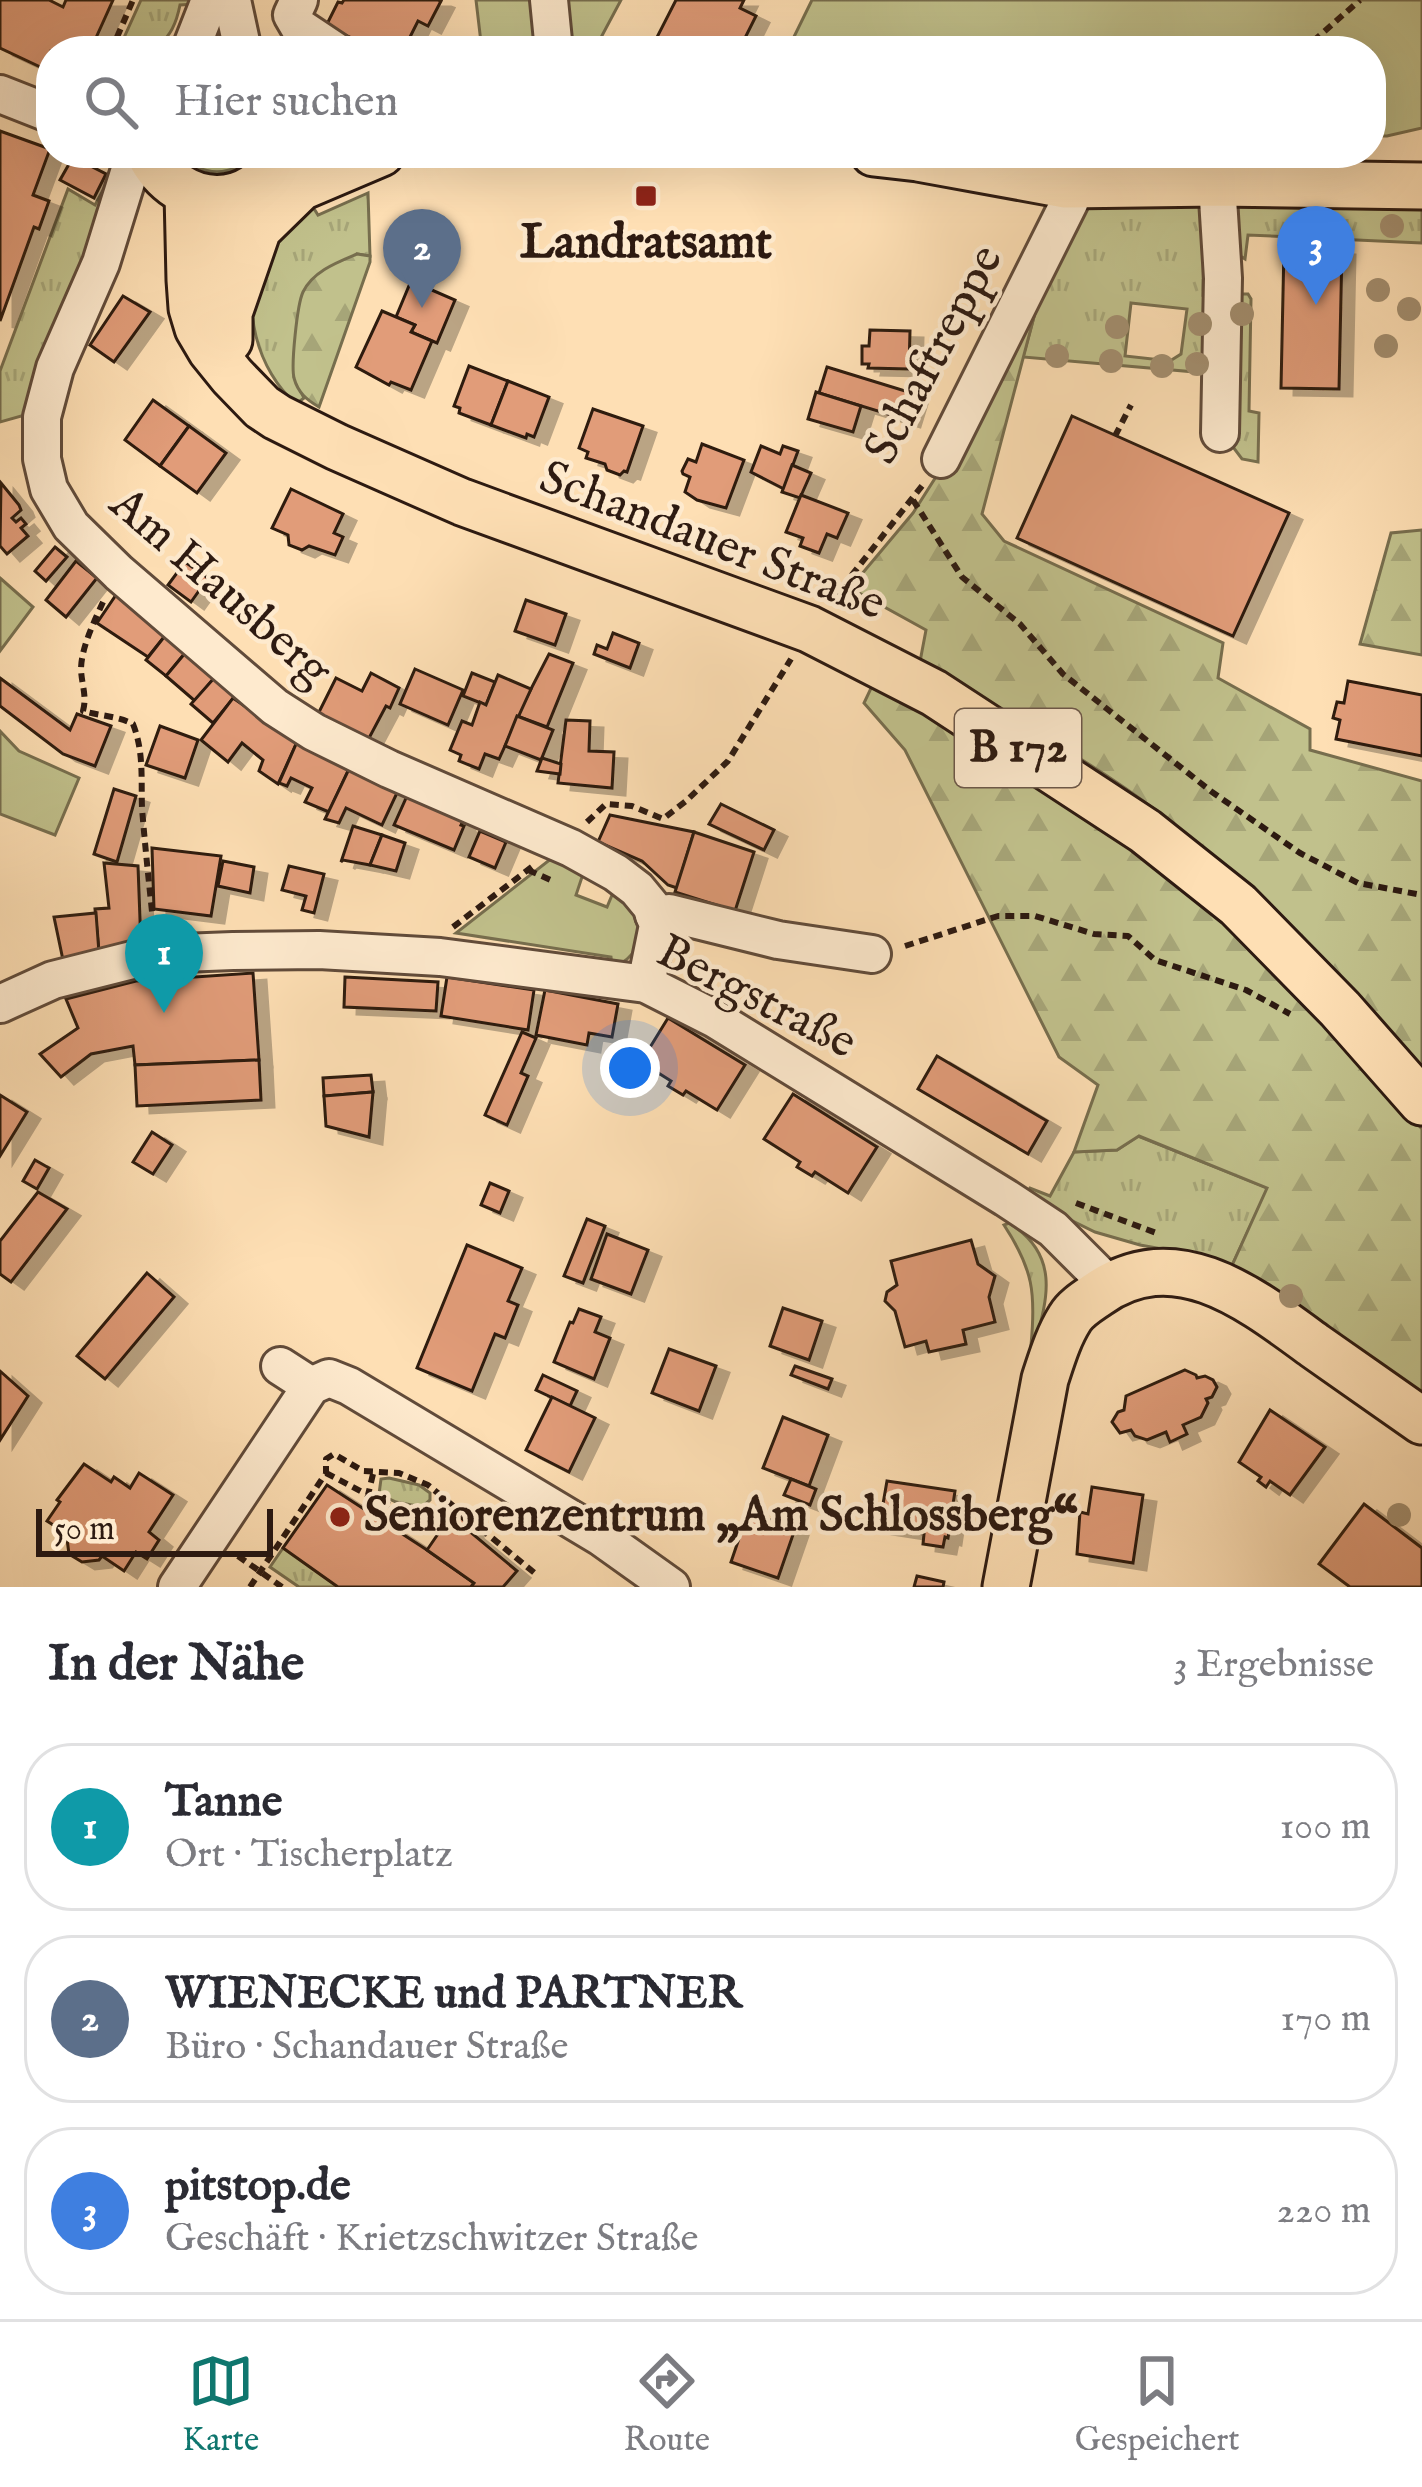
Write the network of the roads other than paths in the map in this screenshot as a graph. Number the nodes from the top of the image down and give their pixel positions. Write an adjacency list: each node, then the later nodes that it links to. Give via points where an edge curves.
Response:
1 (210, 0): 5 (street)
2 (232, 0): 6 (street)
3 (298, 0): 7 (street, via 292,15)
4 (549, 5): 8 (street)
5 (196, 36)
6 (239, 36)
7 (312, 36)
8 (552, 36)
9 (0, 94): 10 (street)
10 (36, 108)
11 (1386, 159): 12 (main road)
12 (1422, 159)
13 (130, 168): 26 (street, Am Hausberg, via 42,417 49,489 71,526 275,707 389,769 571,848 637,889)
14 (158, 168): 21 (main road)
15 (273, 168): 21 (main road, via 259,184)
16 (346, 168): 22 (main road, via 301,187 259,229 229,313)
17 (979, 168): 19 (main road)
18 (1217, 183): 19 (main road); 20 (main road); 24 (street)
19 (1066, 185): 25 (street, Schaftreppe, via 1070,201)
20 (1422, 186)
21 (210, 195): 22 (main road, via 222,234 221,311); 23 (main road, Schandauer Straße / B 172, via 190,280 192,308 211,350)
22 (229, 340): 23 (main road)
23 (262, 407): 30 (main road, Schandauer Straße / B 172, via 462,502 809,629 934,693 1145,831 1238,905)
24 (1220, 433)
25 (940, 459)
26 (654, 915): 27 (street); 28 (street)
27 (872, 954)
28 (646, 984): 29 (street, Bergstraße, via 380,953 156,954 52,980); 31 (street, Bergstraße, via 1022,1208)
29 (0, 1004)
30 (1422, 1102)
31 (1110, 1286): 32 (main road, via 1165,1272 1244,1295); 35 (main road, via 1072,1313 1051,1362)
32 (1422, 1421)
33 (177, 1587): 34 (street, via 296,1376 349,1386)
34 (671, 1587)
35 (1006, 1587)

